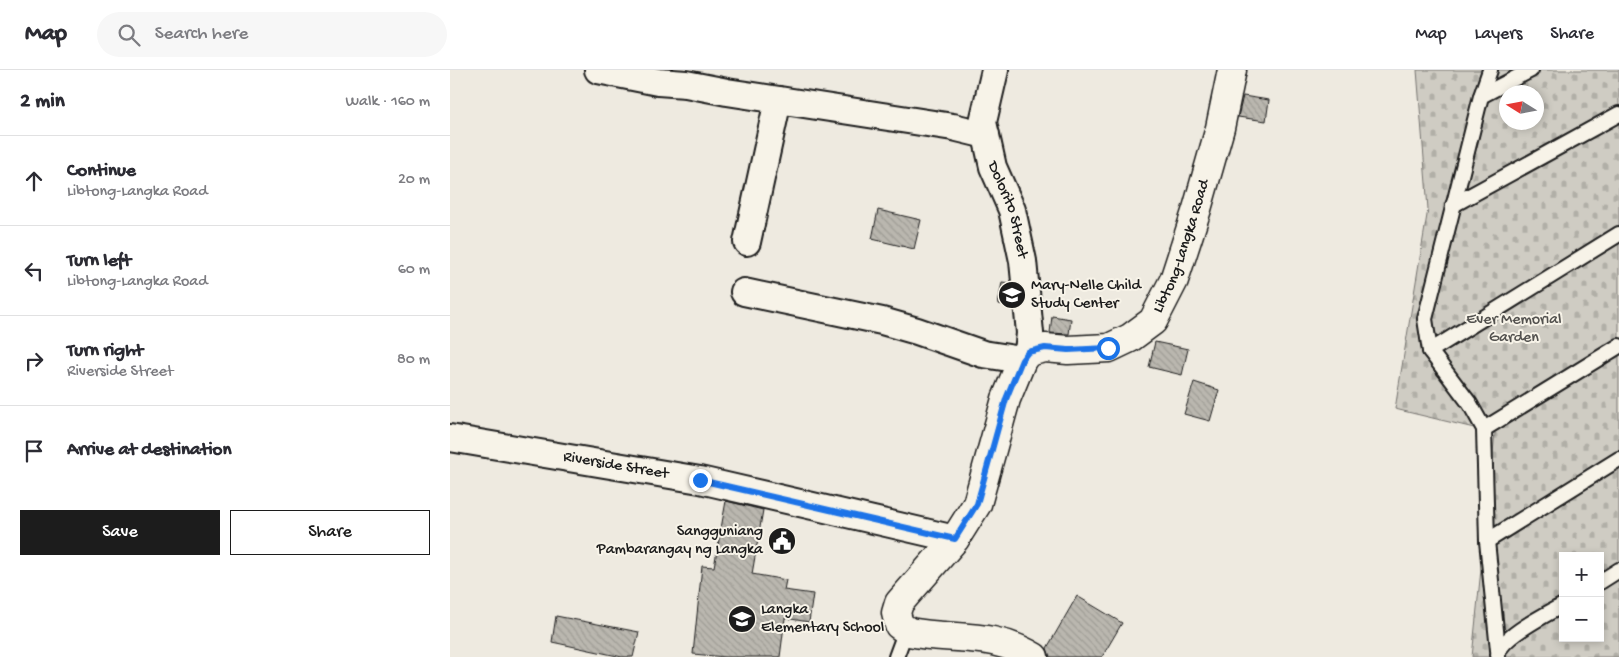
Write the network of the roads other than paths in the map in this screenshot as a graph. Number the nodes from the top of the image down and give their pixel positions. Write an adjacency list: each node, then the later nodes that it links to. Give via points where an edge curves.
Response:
1 (598, 70): 7 (street)
2 (995, 70): 9 (street, Dolorito Street, via 983,122)
3 (1232, 70): 16 (main road, Libtong-Langka Road, via 1220,128 1197,209 1174,280 1153,322 1108,348 1045,348)
4 (1490, 70): 6 (lane)
5 (1531, 70): 6 (lane)
6 (1481, 96): 10 (lane)
7 (778, 100): 9 (street); 12 (street)
8 (1619, 114): 10 (lane)
9 (986, 135): 16 (street, Dolorito Street, via 993,167 1012,210 1023,261 1030,333)
10 (1453, 205): 15 (lane, via 1425,320)
11 (1619, 234): 15 (lane)
12 (747, 242)
13 (744, 292): 16 (street, via 882,321 982,354)
14 (1619, 346): 17 (lane)
15 (1430, 350): 17 (lane, via 1470,404)
16 (1025, 356): 20 (main road, via 1006,399 977,504)
17 (1484, 429): 21 (lane)
18 (450, 438): 20 (street, Riverside Street, via 700,480)
19 (1619, 459): 21 (lane)
20 (955, 539): 25 (main road, via 899,603 896,613 899,625)
21 (1487, 541): 26 (lane)
22 (1619, 570): 23 (lane)
23 (1604, 579)
24 (1559, 607): 26 (lane, via 1508,638)
25 (906, 630): 27 (lane); 28 (main road, via 920,634 985,638 1018,648)
26 (1498, 654)
27 (896, 657)
28 (1034, 657)

